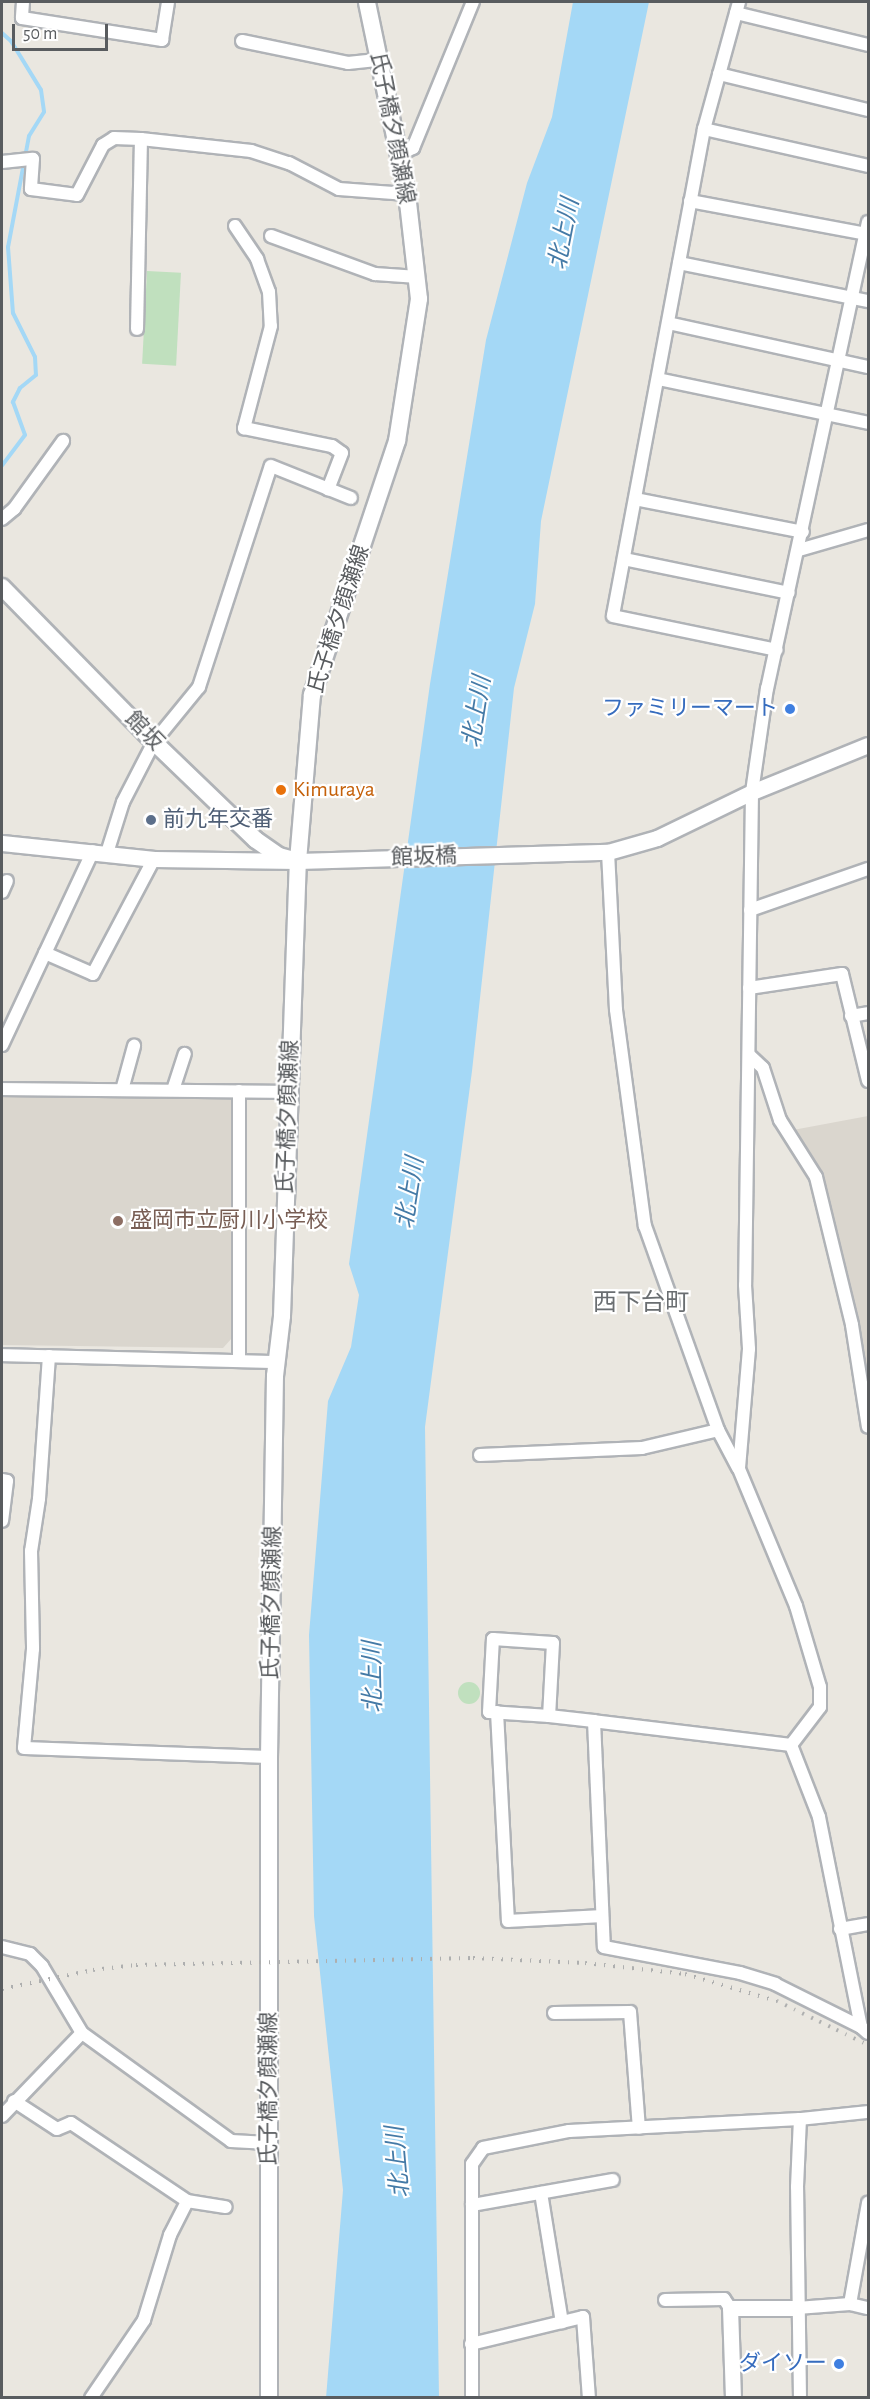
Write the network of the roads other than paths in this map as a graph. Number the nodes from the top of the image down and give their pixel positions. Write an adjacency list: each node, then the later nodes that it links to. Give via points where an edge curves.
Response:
1 (23, 2): 2 (street, via 22,18 162,40)
2 (168, 2)
3 (367, 2): 8 (main road, 氏子橋夕顔瀬線)
4 (473, 2): 13 (street, via 413,148)
5 (737, 7): 7 (street); 9 (street)
6 (242, 40): 8 (street, via 348,63)
7 (868, 45)
8 (379, 60): 13 (main road, 氏子橋夕顔瀬線)
9 (719, 74): 10 (street); 11 (street)
10 (868, 110)
11 (704, 129): 15 (street); 17 (street)
12 (141, 140): 14 (street, via 114,138 103,145 77,195 32,189 33,159); 16 (street, via 251,151 289,163 339,189); 26 (street)
13 (399, 155): 16 (main road, 氏子橋夕顔瀬線)
14 (2, 162)
15 (868, 166)
16 (407, 194): 22 (main road, 氏子橋夕顔瀬線)
17 (690, 201): 19 (street); 21 (street)
18 (235, 226): 33 (street, via 269,292 271,326 244,428 332,446 342,453)
19 (867, 228): 23 (street)
20 (271, 236): 22 (street, via 375,274)
21 (679, 263): 23 (street); 25 (street)
22 (418, 277): 51 (main road, 氏子橋夕顔瀬線, via 417,310 397,441 312,694)
23 (853, 298): 24 (street); 27 (street)
24 (868, 301)
25 (668, 323): 27 (street); 29 (street)
26 (137, 329)
27 (839, 361): 28 (street); 30 (street)
28 (868, 367)
29 (658, 379): 30 (street); 35 (street)
30 (828, 415): 31 (street); 38 (street)
31 (868, 423)
32 (63, 441): 36 (street, via 14,510)
33 (328, 489): 34 (street); 44 (street, via 271,466 199,687)
34 (351, 498)
35 (635, 499): 38 (street); 40 (street)
36 (2, 519)
37 (868, 530): 39 (street)
38 (803, 532): 39 (street)
39 (799, 550): 42 (street)
40 (624, 559): 42 (street); 43 (street, via 613,616)
41 (2, 586): 44 (main road, 館坂)
42 (789, 593): 43 (street)
43 (777, 650): 46 (street)
44 (154, 742): 48 (street); 51 (main road, 館坂, via 256,840 279,856)
45 (868, 745): 46 (street, 館坂橋)
46 (752, 792): 49 (street, 館坂橋, via 657,838); 53 (street)
47 (2, 843): 48 (street, 館坂橋)
48 (100, 852): 50 (street, 館坂橋); 54 (street)
49 (608, 852): 51 (street, 館坂橋); 73 (street, via 616,1010 645,1226)
50 (154, 859): 51 (street, 館坂橋); 54 (street, via 93,974)
51 (298, 861): 67 (main road, 氏子橋夕顔瀬線)
52 (868, 869): 53 (street)
53 (750, 910): 55 (street)
54 (45, 953): 58 (street)
55 (749, 988): 57 (street, via 842,974); 61 (street)
56 (868, 1013): 57 (street)
57 (851, 1016): 62 (street)
58 (3, 1038)
59 (134, 1046): 64 (street)
60 (185, 1054): 65 (street)
61 (748, 1055): 72 (street, via 764,1068 780,1120 816,1177 852,1324); 75 (street, via 745,1285 749,1349)
62 (868, 1081)
63 (2, 1089): 64 (street)
64 (122, 1090): 65 (street)
65 (173, 1090): 66 (street)
66 (239, 1091): 67 (street); 70 (street)
67 (289, 1092): 71 (main road, 氏子橋夕顔瀬線, via 282,1316)
68 (2, 1355): 69 (street)
69 (49, 1356): 70 (street); 82 (street, via 39,1499 31,1551 32,1659 24,1748)
70 (239, 1361): 71 (street)
71 (276, 1362): 82 (main road, 氏子橋夕顔瀬線)
72 (868, 1427)
73 (718, 1430): 74 (street, via 642,1448); 75 (street)
74 (480, 1455)
75 (739, 1469): 81 (street, via 796,1606 820,1687 820,1707)
76 (2, 1480): 77 (street, via 8,1480)
77 (2, 1521)
78 (497, 1712): 79 (street); 79 (street, via 489,1712 493,1639 553,1643); 83 (street, via 508,1921)
79 (549, 1716): 80 (street)
80 (594, 1721): 81 (street); 83 (street)
81 (791, 1745): 85 (street, via 819,1817)
82 (269, 1757): 95 (main road, 氏子橋夕顔瀬線)
83 (602, 1916): 88 (street, via 604,1947 774,1984)
84 (868, 1924): 85 (street)
85 (840, 1929): 88 (street)
86 (2, 1947): 89 (street, via 30,1954 42,1965)
87 (554, 2013): 94 (street, via 630,2012)
88 (865, 2030)
89 (81, 2033): 90 (street); 95 (street, via 231,2140)
90 (14, 2101): 92 (street); 98 (street, via 57,2129 71,2123)
91 (868, 2112): 93 (street)
92 (2, 2115)
93 (800, 2119): 94 (street); 105 (street)
94 (639, 2128): 100 (street, via 569,2132 483,2148 472,2164)
95 (269, 2143): 110 (main road, 氏子橋夕顔瀬線)
96 (614, 2180): 97 (street)
97 (541, 2193): 100 (street); 107 (street)
98 (187, 2200): 101 (street); 109 (street, via 171,2235 144,2320)
99 (868, 2203): 103 (street)
100 (472, 2205): 108 (street)
101 (226, 2207)
102 (665, 2300): 104 (street, via 724,2299)
103 (850, 2304): 105 (street); 106 (street)
104 (730, 2308): 105 (street); 113 (street)
105 (797, 2308): 114 (street)
106 (868, 2308)
107 (562, 2322): 108 (street); 112 (street, via 583,2317)
108 (471, 2344): 111 (street)
109 (91, 2397)
110 (268, 2397)
111 (472, 2397)
112 (589, 2397)
113 (733, 2397)
114 (800, 2397)

